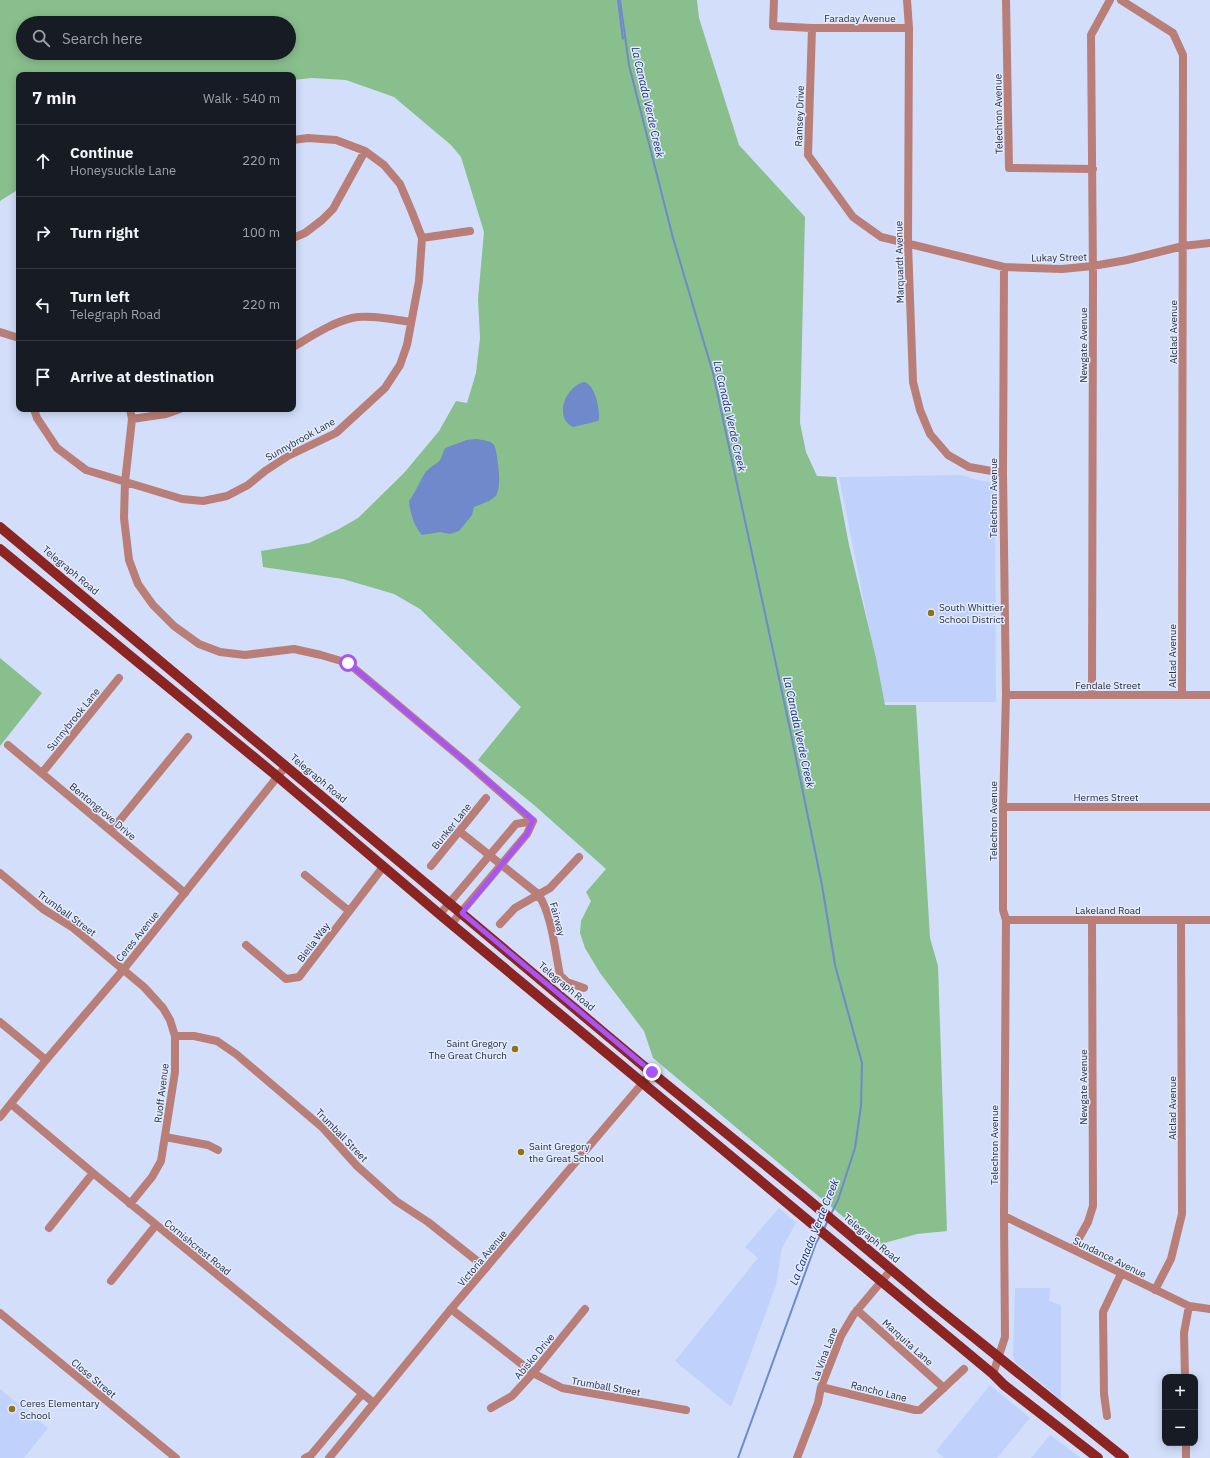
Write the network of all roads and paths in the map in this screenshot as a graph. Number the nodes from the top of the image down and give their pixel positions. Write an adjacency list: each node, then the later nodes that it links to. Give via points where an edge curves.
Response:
1 (774, 0): 6 (street, via 773,26)
2 (907, 0): 7 (street, Marquardt Avenue)
3 (1006, 0): 10 (street, Telechron Avenue, via 1009,168)
4 (1110, 0): 10 (street, Newgate Avenue, via 1091,35)
5 (1121, 0): 16 (street, Alclad Avenue, via 1173,32 1184,55)
6 (812, 28): 7 (street, Faraday Avenue); 15 (street, Ramsey Drive, via 808,155 853,217 882,237)
7 (909, 28): 15 (street, Marquardt Avenue)
8 (296, 140): 9 (street, Sunnybrook Lane, via 336,140)
9 (365, 151): 12 (street, via 333,209 322,220); 13 (street, Sunnybrook Lane, via 384,165 400,184)
10 (1093, 169): 17 (street, Newgate Avenue)
11 (470, 231): 13 (street)
12 (296, 236)
13 (422, 238): 19 (street, Sunnybrook Lane, via 419,281)
14 (1210, 243): 16 (street, Lukay Street)
15 (908, 244): 18 (street, Lukay Street); 27 (street, Marquardt Avenue, via 913,382 920,410 930,434 948,455 969,467)
16 (1183, 246): 17 (street, Lukay Street); 34 (street, Alclad Avenue)
17 (1093, 266): 18 (street, Lukay Street, via 1062,269); 33 (street, Newgate Avenue)
18 (1004, 267): 27 (street, Telechron Avenue)
19 (411, 322): 22 (street, via 374,317 353,318 324,328); 28 (street, Sunnybrook Lane, via 400,365 384,388 336,433 288,456 248,485 227,496 203,501 182,499)
20 (0, 332): 21 (street)
21 (16, 337)
22 (296, 345)
23 (35, 412): 28 (street, Sunnybrook Lane, via 57,448 86,470)
24 (131, 412): 26 (street)
25 (172, 412): 26 (street)
26 (132, 419): 28 (street)
27 (1003, 473): 32 (street, Telechron Avenue)
28 (125, 482): 44 (street, via 124,518 129,560 138,584 153,605 174,626 199,644 220,652 245,655 294,649 348,663)
29 (0, 527): 38 (main road, Telegraph Road)
30 (0, 549): 40 (main road)
31 (119, 678): 39 (street, Sunnybrook Lane)
32 (1006, 695): 33 (street, Fendale Street); 42 (street, Telechron Avenue)
33 (1092, 695): 34 (street, Fendale Street)
34 (1182, 695): 35 (street, Fendale Street)
35 (1210, 695)
36 (188, 737): 45 (street)
37 (8, 745): 39 (street, Bentongrove Drive)
38 (286, 766): 40 (street, Ceres Avenue); 56 (main road, Telegraph Road)
39 (42, 773): 45 (street, Bentongrove Drive)
40 (278, 777): 51 (main road); 54 (street, Ceres Avenue)
41 (486, 798): 46 (street, Bunker Lane)
42 (1003, 807): 43 (street, Hermes Street); 60 (street, Telechron Avenue)
43 (1210, 807)
44 (533, 820): 47 (street, via 516,824); 50 (street, via 527,834)
45 (111, 831): 54 (street, Bentongrove Drive)
46 (459, 832): 47 (street, Fairway); 49 (street, Bunker Lane)
47 (489, 856): 50 (street, Fairway); 56 (street)
48 (579, 857): 55 (street, via 550,888)
49 (431, 866)
50 (501, 866): 55 (street, Fairway); 58 (street)
51 (383, 867): 57 (street, Biella Way); 59 (main road)
52 (0, 873): 67 (street, Trumball Street, via 43,909 72,927)
53 (305, 875): 57 (street)
54 (184, 893): 67 (street, Ceres Avenue)
55 (538, 895): 65 (street, via 515,908); 68 (street, Fairway, via 548,914 560,975 568,982)
56 (449, 903): 58 (main road, Telegraph Road); 59 (street)
57 (349, 911): 66 (street, Biella Way, via 299,977 286,979)
58 (462, 913): 64 (street); 72 (main road, Telegraph Road)
59 (440, 914): 64 (main road)
60 (1006, 920): 61 (street, Lakeland Road); 80 (street, Telechron Avenue)
61 (1092, 920): 62 (street, Lakeland Road); 83 (street, Newgate Avenue, via 1093,1206 1088,1222)
62 (1181, 920): 63 (street, Lakeland Road); 89 (street, Alclad Avenue, via 1182,1214 1171,1259)
63 (1210, 920)
64 (452, 924): 73 (main road)
65 (500, 924)
66 (246, 945)
67 (123, 970): 70 (street, Ruoff Avenue, via 144,987 163,1008); 71 (street, Ceres Avenue)
68 (584, 988)
69 (0, 1022): 71 (street)
70 (175, 1036): 76 (street, Ruoff Avenue, via 175,1072); 84 (street, Trumball Street, via 217,1040 236,1054 323,1128 357,1166 396,1201 428,1222)
71 (46, 1060): 74 (street, Ceres Avenue)
72 (652, 1072): 73 (street, Victoria Avenue); 85 (main road, Telegraph Road)
73 (642, 1083): 84 (street, Victoria Avenue); 88 (main road)
74 (11, 1104): 75 (street, Ceres Avenue); 78 (street, Cornishcrest Road)
75 (0, 1117)
76 (165, 1137): 77 (street, via 208,1145); 79 (street, Ruoff Avenue, via 161,1160 152,1177)
77 (218, 1150)
78 (93, 1173): 79 (street, Cornishcrest Road); 82 (street)
79 (130, 1204): 81 (street, Cornishcrest Road)
80 (1004, 1216): 83 (street, Sundance Avenue); 96 (street, Telechron Avenue, via 1005,1337)
81 (156, 1225): 87 (street); 103 (street, Cornishcrest Road)
82 (49, 1228)
83 (1073, 1249): 86 (street, Sundance Avenue)
84 (486, 1268): 91 (street, Victoria Avenue)
85 (891, 1270): 88 (street, La Vina Lane); 96 (main road, Telegraph Road)
86 (1121, 1274): 89 (street, Sundance Avenue); 107 (street, via 1103,1312)
87 (111, 1281)
88 (882, 1282): 94 (street, La Vina Lane); 99 (main road)
89 (1156, 1290): 90 (street, Sundance Avenue)
90 (1189, 1306): 93 (street, Sundance Avenue); 100 (street, via 1184,1333)
91 (451, 1309): 98 (street, Trumball Street); 104 (street, Victoria Avenue)
92 (585, 1309): 98 (street, Abisko Drive)
93 (1210, 1309)
94 (857, 1310): 101 (street, La Vina Lane, via 840,1336); 102 (street, Marquita Lane)
95 (0, 1313): 109 (street, Close Street)
96 (999, 1358): 99 (street, Telechron Avenue); 114 (main road, Telegraph Road)
97 (964, 1369): 102 (street, Rancho Lane)
98 (533, 1373): 105 (street, Abisko Drive, via 512,1396); 106 (street, Trumball Street, via 562,1388)
99 (993, 1374): 113 (main road)
100 (1185, 1374)
101 (821, 1387): 102 (street, Rancho Lane, via 915,1410 920,1410); 112 (street, La Vina Lane, via 818,1403)
102 (944, 1388)
103 (362, 1394): 104 (street, Cornishcrest Road); 110 (street, via 311,1455)
104 (374, 1403): 111 (street, Victoria Avenue)
105 (491, 1408)
106 (686, 1410)
107 (1106, 1416)
108 (1186, 1446): 115 (street)
109 (176, 1458)
110 (305, 1458)
111 (329, 1458)
112 (797, 1458)
113 (1098, 1458)
114 (1124, 1458)
115 (1186, 1458)

